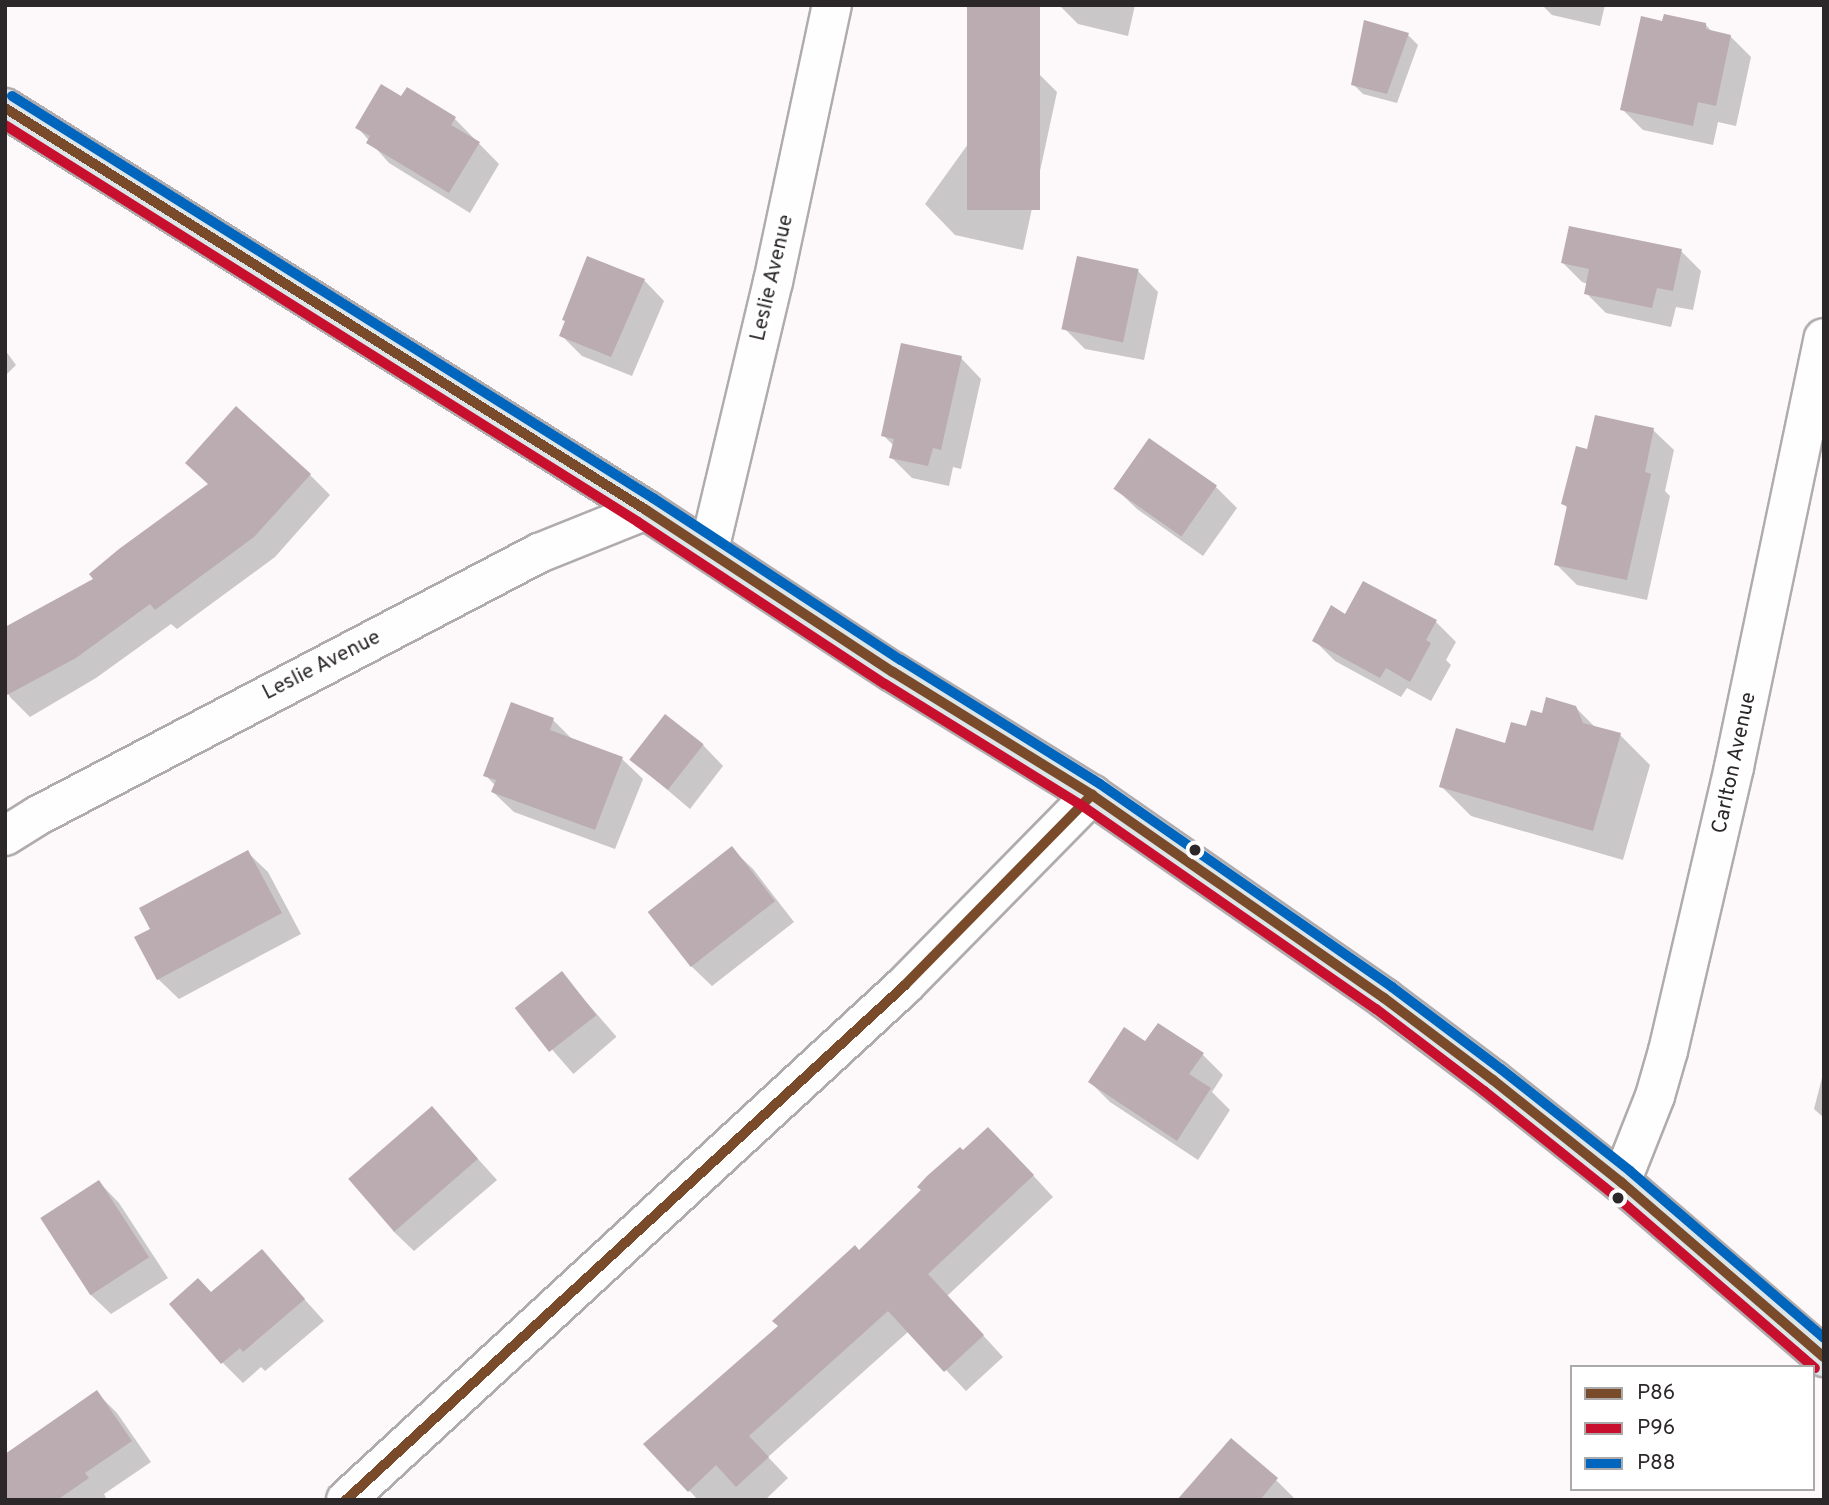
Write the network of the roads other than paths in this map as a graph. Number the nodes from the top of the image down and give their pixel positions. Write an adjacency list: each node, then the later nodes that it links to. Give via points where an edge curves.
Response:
1 (832, 5): 5 (street, Leslie Avenue)
2 (5, 108): 4 (main road)
3 (1824, 338): 8 (street, Carlton Avenue, via 1686,976 1655,1096)
4 (646, 510): 5 (main road); 7 (street, Leslie Avenue, via 539,553)
5 (709, 550): 6 (main road, via 893,672)
6 (1092, 795): 8 (main road, via 1384,998); 10 (street, via 905,985)
7 (5, 836)
8 (1621, 1182): 9 (main road)
9 (1824, 1357)
10 (346, 1500)

